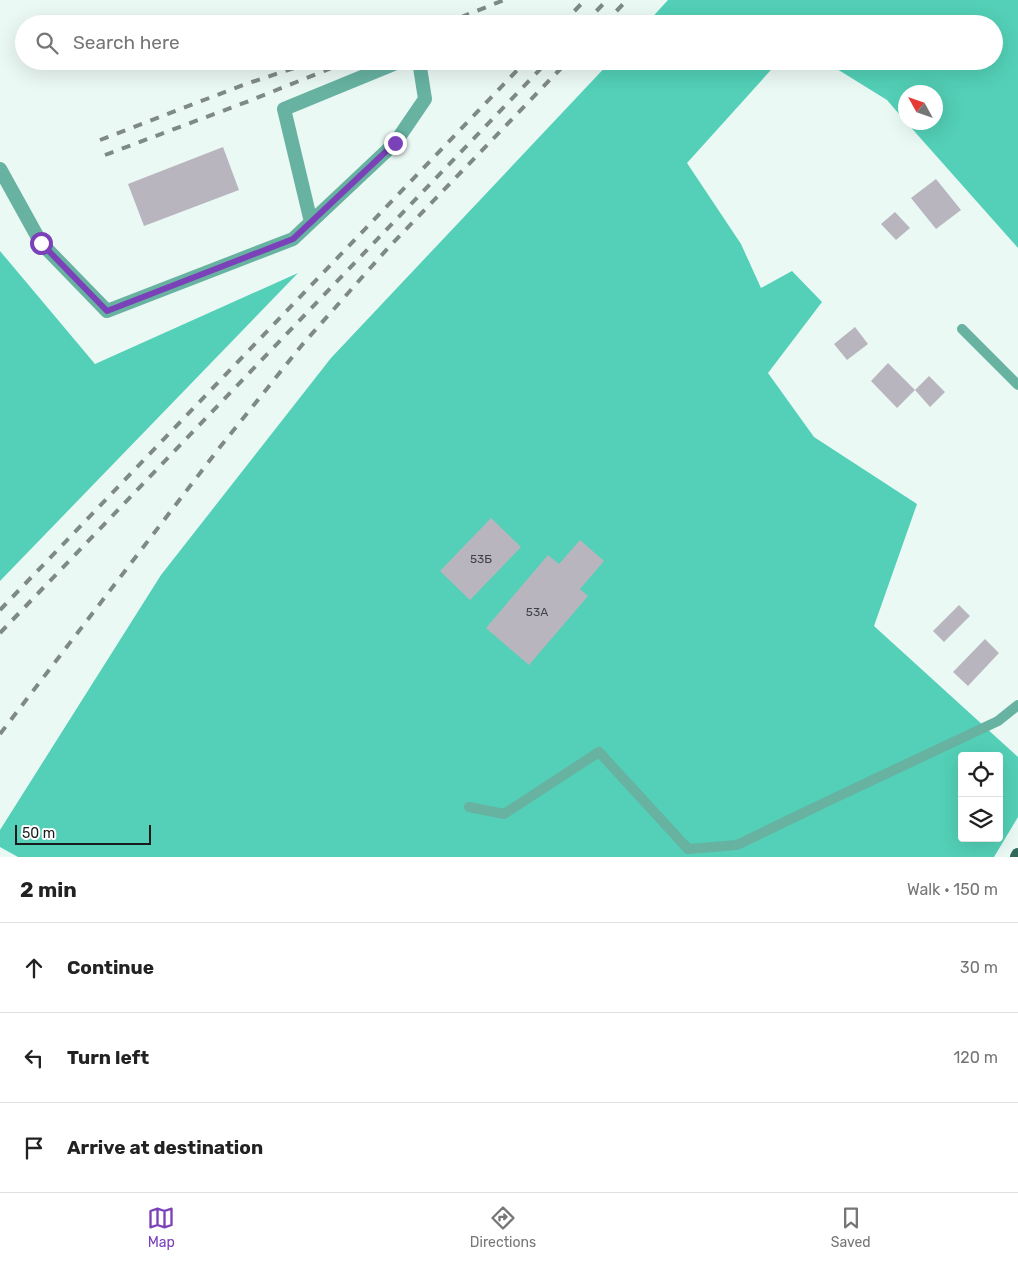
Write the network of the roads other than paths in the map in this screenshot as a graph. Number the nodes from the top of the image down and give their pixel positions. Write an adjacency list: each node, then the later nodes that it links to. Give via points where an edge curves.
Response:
1 (379, 70): 4 (street, via 284,109)
2 (420, 70): 4 (street, via 425,99 395,143)
3 (0, 169): 4 (street, via 41,243 107,311 293,239)
4 (311, 222)
5 (962, 328): 6 (lane)
6 (1018, 385)
7 (1018, 705): 8 (lane, via 998,721 737,845 688,849 599,752 504,814)
8 (469, 807)

